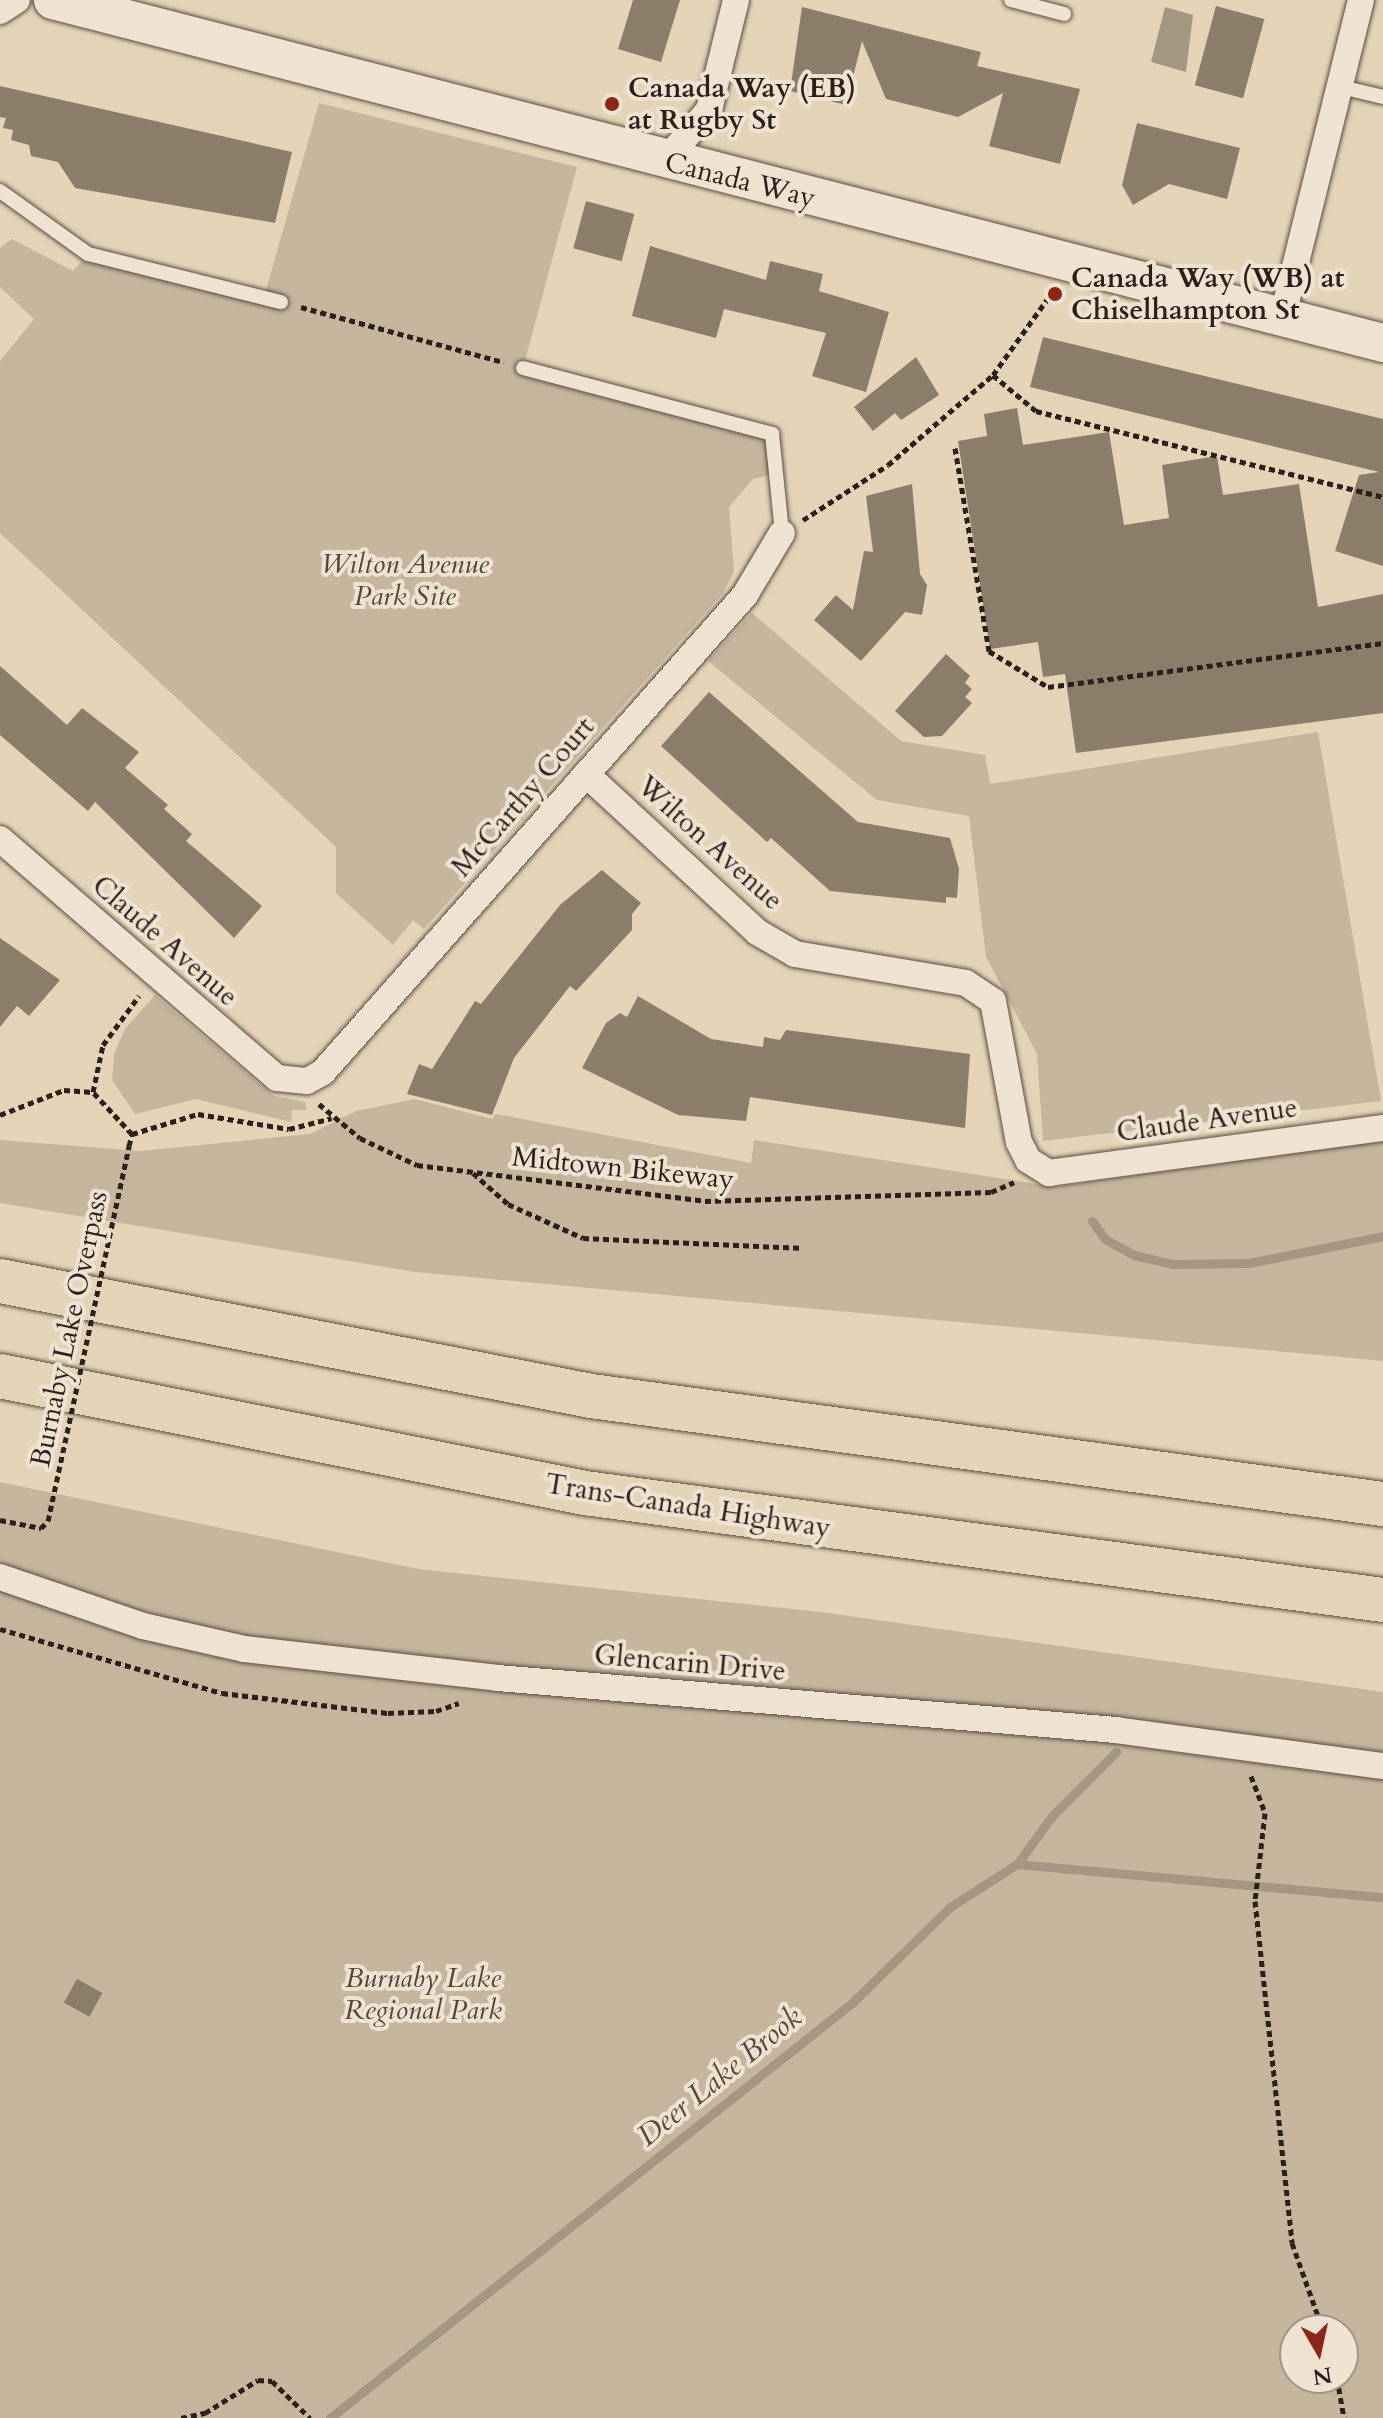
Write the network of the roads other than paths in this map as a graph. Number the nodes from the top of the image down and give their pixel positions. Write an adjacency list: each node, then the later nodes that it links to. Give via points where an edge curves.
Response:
1 (17, 0): 6 (street)
2 (53, 0): 10 (main road, Canada Way)
3 (736, 0): 10 (street, via 709,110)
4 (1011, 0): 7 (lane)
5 (1361, 0): 8 (street)
6 (0, 11)
7 (1064, 14)
8 (1336, 85): 9 (lane); 13 (street)
9 (1383, 97)
10 (665, 161): 13 (main road, Canada Way)
11 (0, 191): 12 (lane, via 88,254)
12 (281, 302)
13 (1283, 315): 14 (main road, Canada Way)
14 (1382, 344)
15 (523, 368): 16 (lane, via 772,434)
16 (782, 533): 17 (street, McCarthy Court, via 745,595)
17 (586, 774): 19 (street, McCarthy Court); 21 (street, Wilton Avenue, via 757,932 795,954 966,983 993,1001 1019,1142)
18 (0, 839): 19 (street, Claude Avenue, via 277,1078)
19 (304, 1090)
20 (1383, 1128): 21 (street, Claude Avenue, via 1061,1173)
21 (1040, 1169)
22 (0, 1281): 24 (highway, via 591,1396)
23 (0, 1376): 26 (highway, Trans-Canada Highway, via 585,1493)
24 (1383, 1504)
25 (0, 1577): 27 (street, Glencarin Drive, via 143,1626 244,1649 498,1678 1116,1730)
26 (1383, 1600)
27 (1383, 1766)

